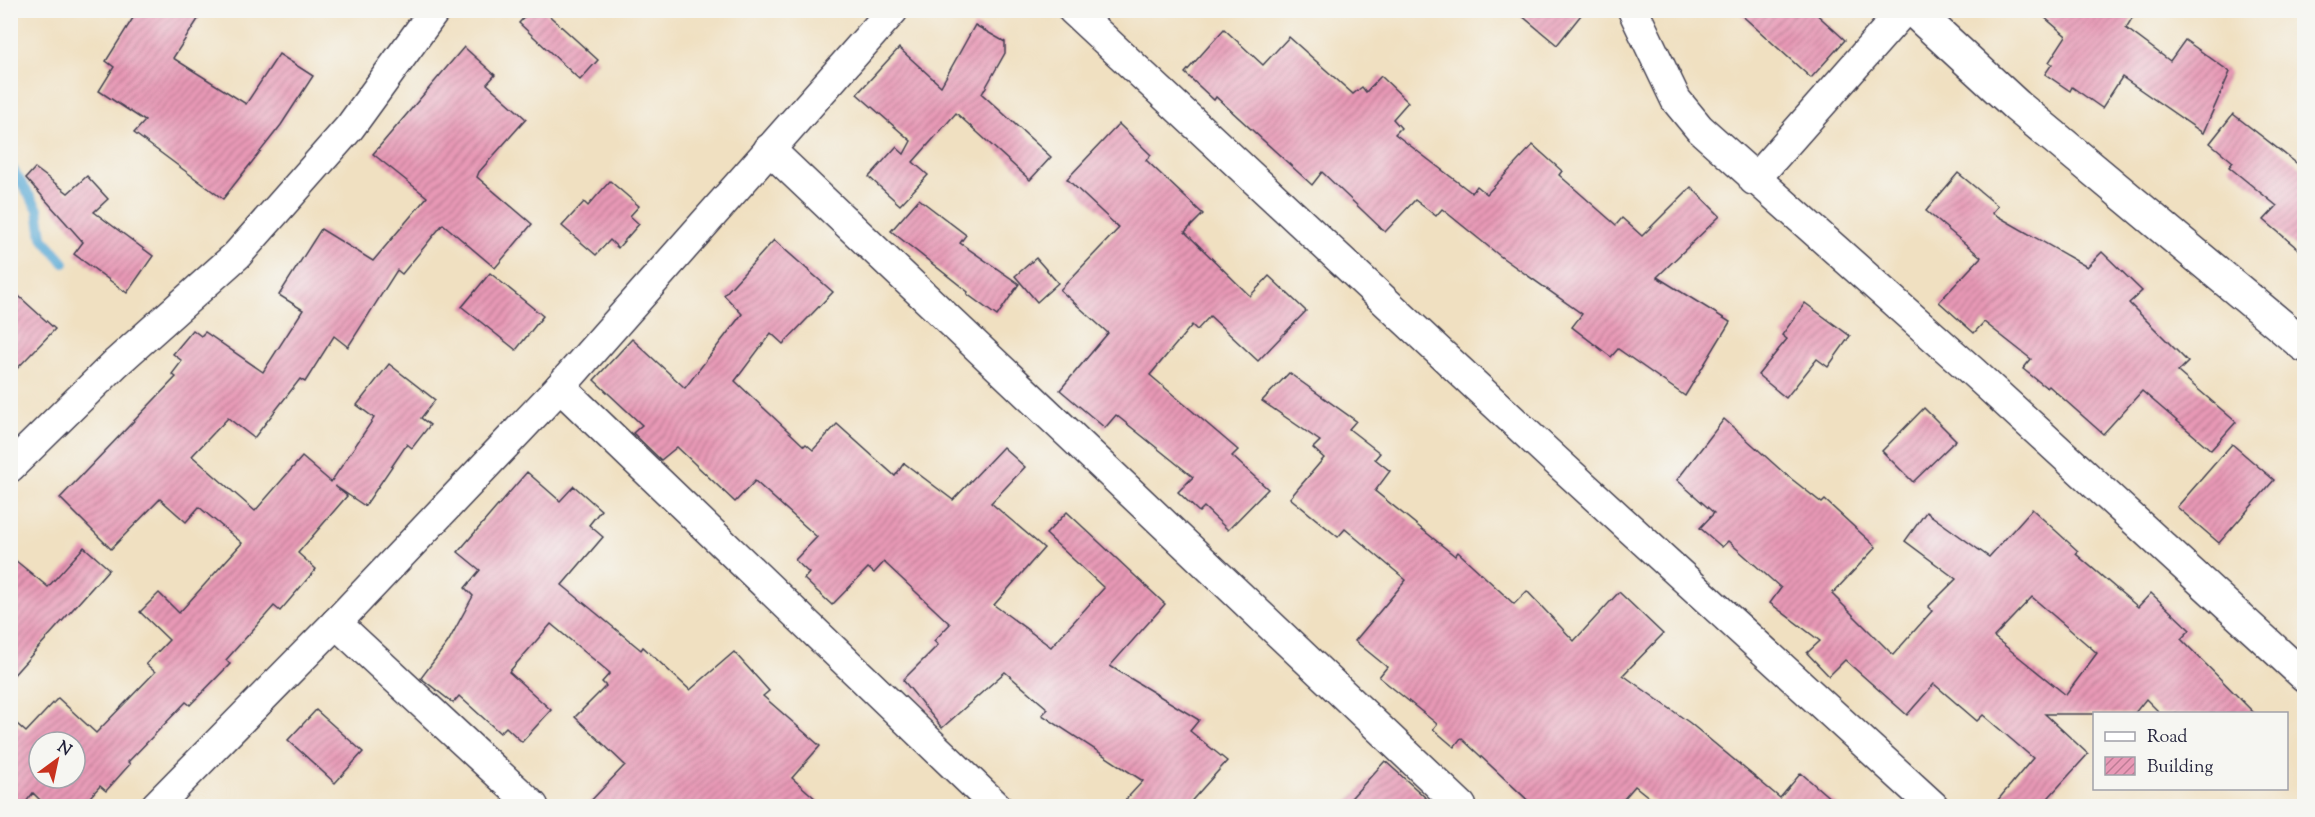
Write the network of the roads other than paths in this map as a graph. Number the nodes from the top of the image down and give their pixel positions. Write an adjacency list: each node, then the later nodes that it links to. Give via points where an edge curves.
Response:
1 (435, 10): 11 (street, via 350,126 237,255 115,364)
2 (893, 10): 7 (street)
3 (1073, 10): 18 (street)
4 (1633, 10): 8 (street, via 1676,100 1699,128)
5 (1904, 10): 8 (street)
6 (1914, 10): 9 (street, via 2017,106)
7 (769, 149): 10 (street); 17 (street)
8 (1755, 180): 13 (street, via 1972,371)
9 (2304, 345)
10 (560, 387): 12 (street); 16 (street)
11 (10, 468)
12 (336, 623): 14 (street); 15 (street)
13 (2304, 676)
14 (156, 807)
15 (533, 807)
16 (996, 807)
17 (1461, 807)
18 (1933, 807)

